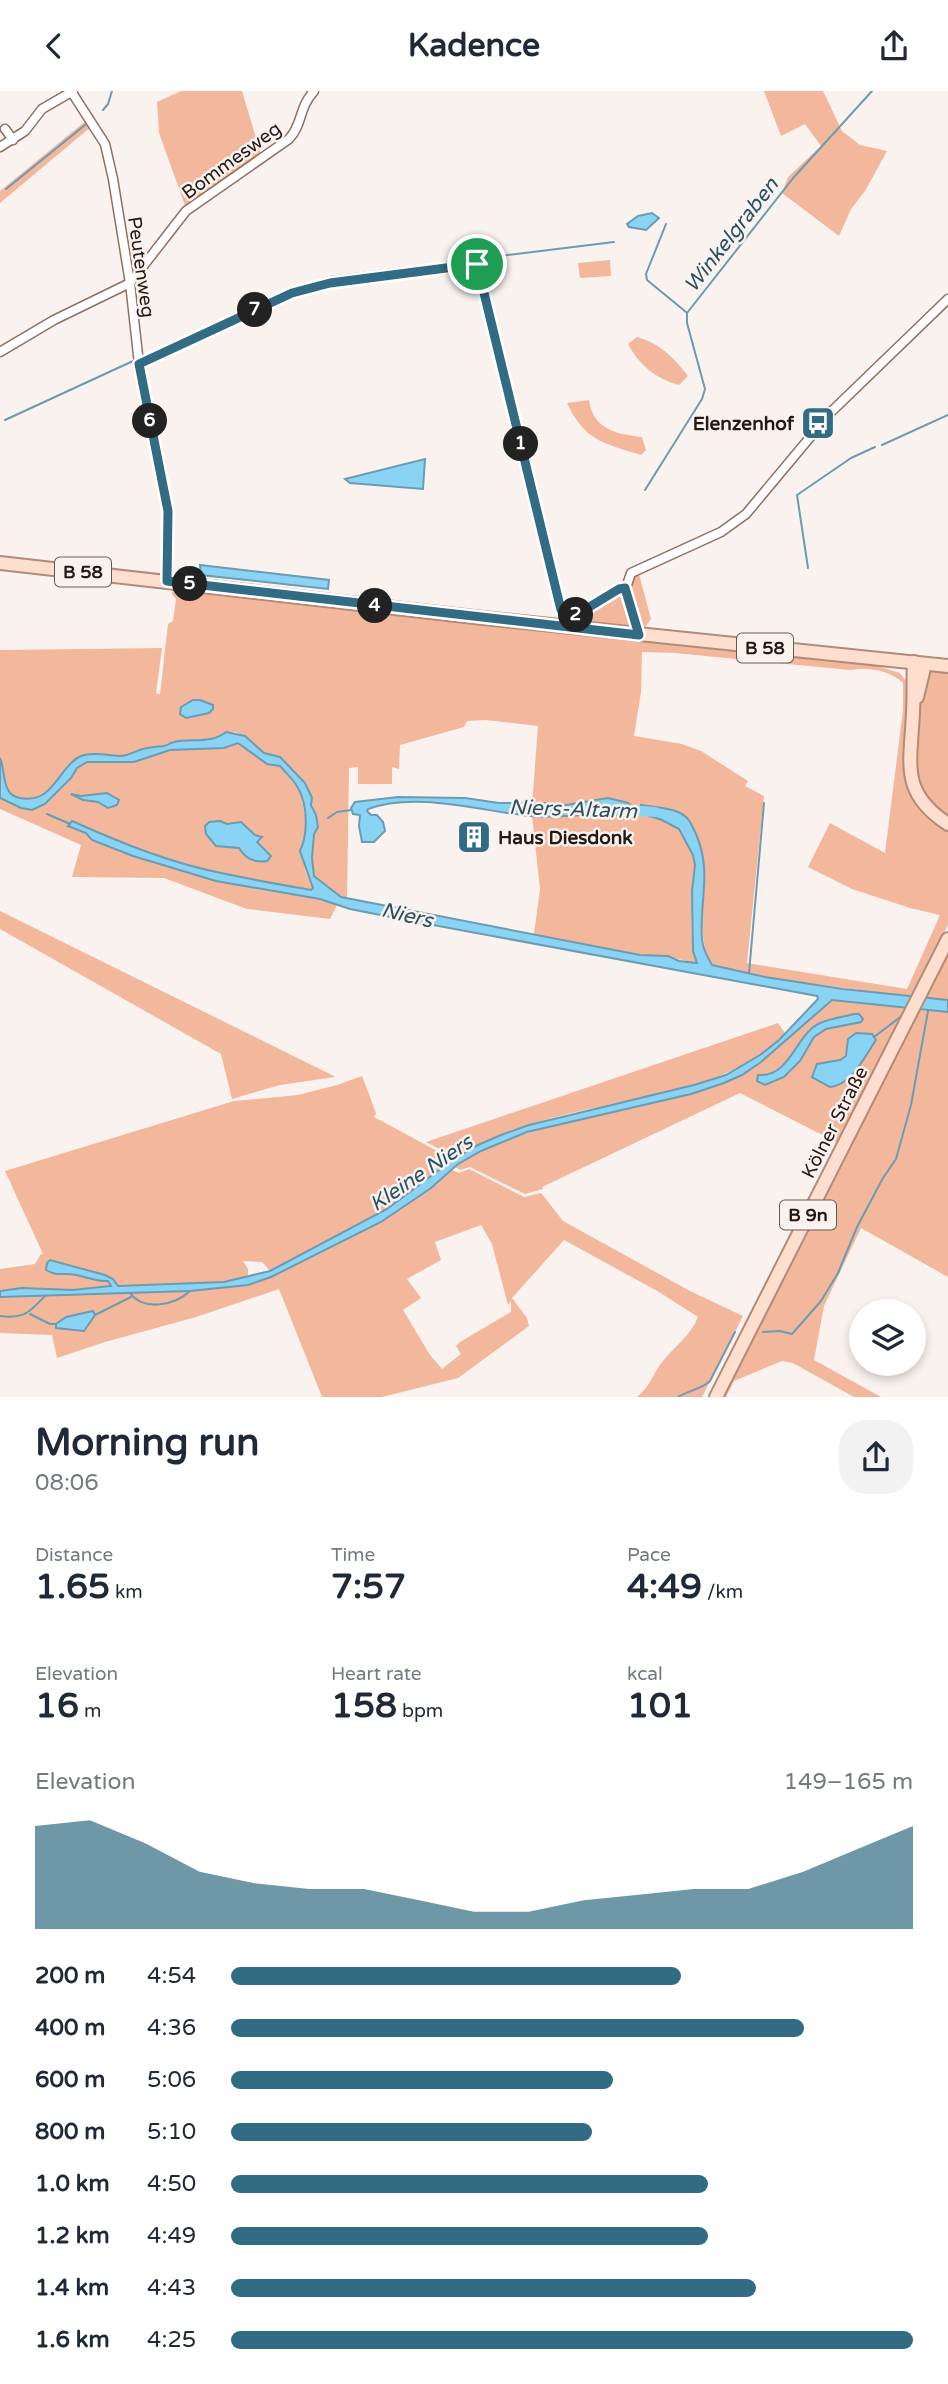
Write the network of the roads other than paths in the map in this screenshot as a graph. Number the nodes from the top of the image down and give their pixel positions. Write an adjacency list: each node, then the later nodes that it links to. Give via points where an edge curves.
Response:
1 (72, 91): 4 (street, via 42,109); 6 (street, Peutenweg, via 106,147)
2 (314, 91): 6 (street, Bommesweg, via 289,139 186,211)
3 (5, 129): 4 (street)
4 (13, 140): 5 (street)
5 (0, 147)
6 (130, 283): 8 (street); 9 (street, Peutenweg)
7 (948, 299): 12 (street, via 832,411 746,514 721,532 631,573)
8 (0, 352)
9 (139, 364): 11 (street, Peutenweg, via 168,511); 12 (street, via 292,293 330,283 477,264 561,610 576,615)
10 (0, 563): 11 (main road, B 58)
11 (167, 581): 13 (main road, B 58)
12 (625, 588): 13 (street)
13 (639, 635): 14 (main road, B 58)
14 (890, 660): 15 (main road, B 58); 17 (main road)
15 (920, 663): 16 (main road, B 58); 17 (main road); 18 (main road)
16 (948, 666)
17 (912, 682): 18 (main road)
18 (913, 711): 19 (main road, via 912,783 928,809)
19 (946, 823)
20 (948, 939): 21 (main road, Kölner Straße / B 9n)
21 (716, 1397)

